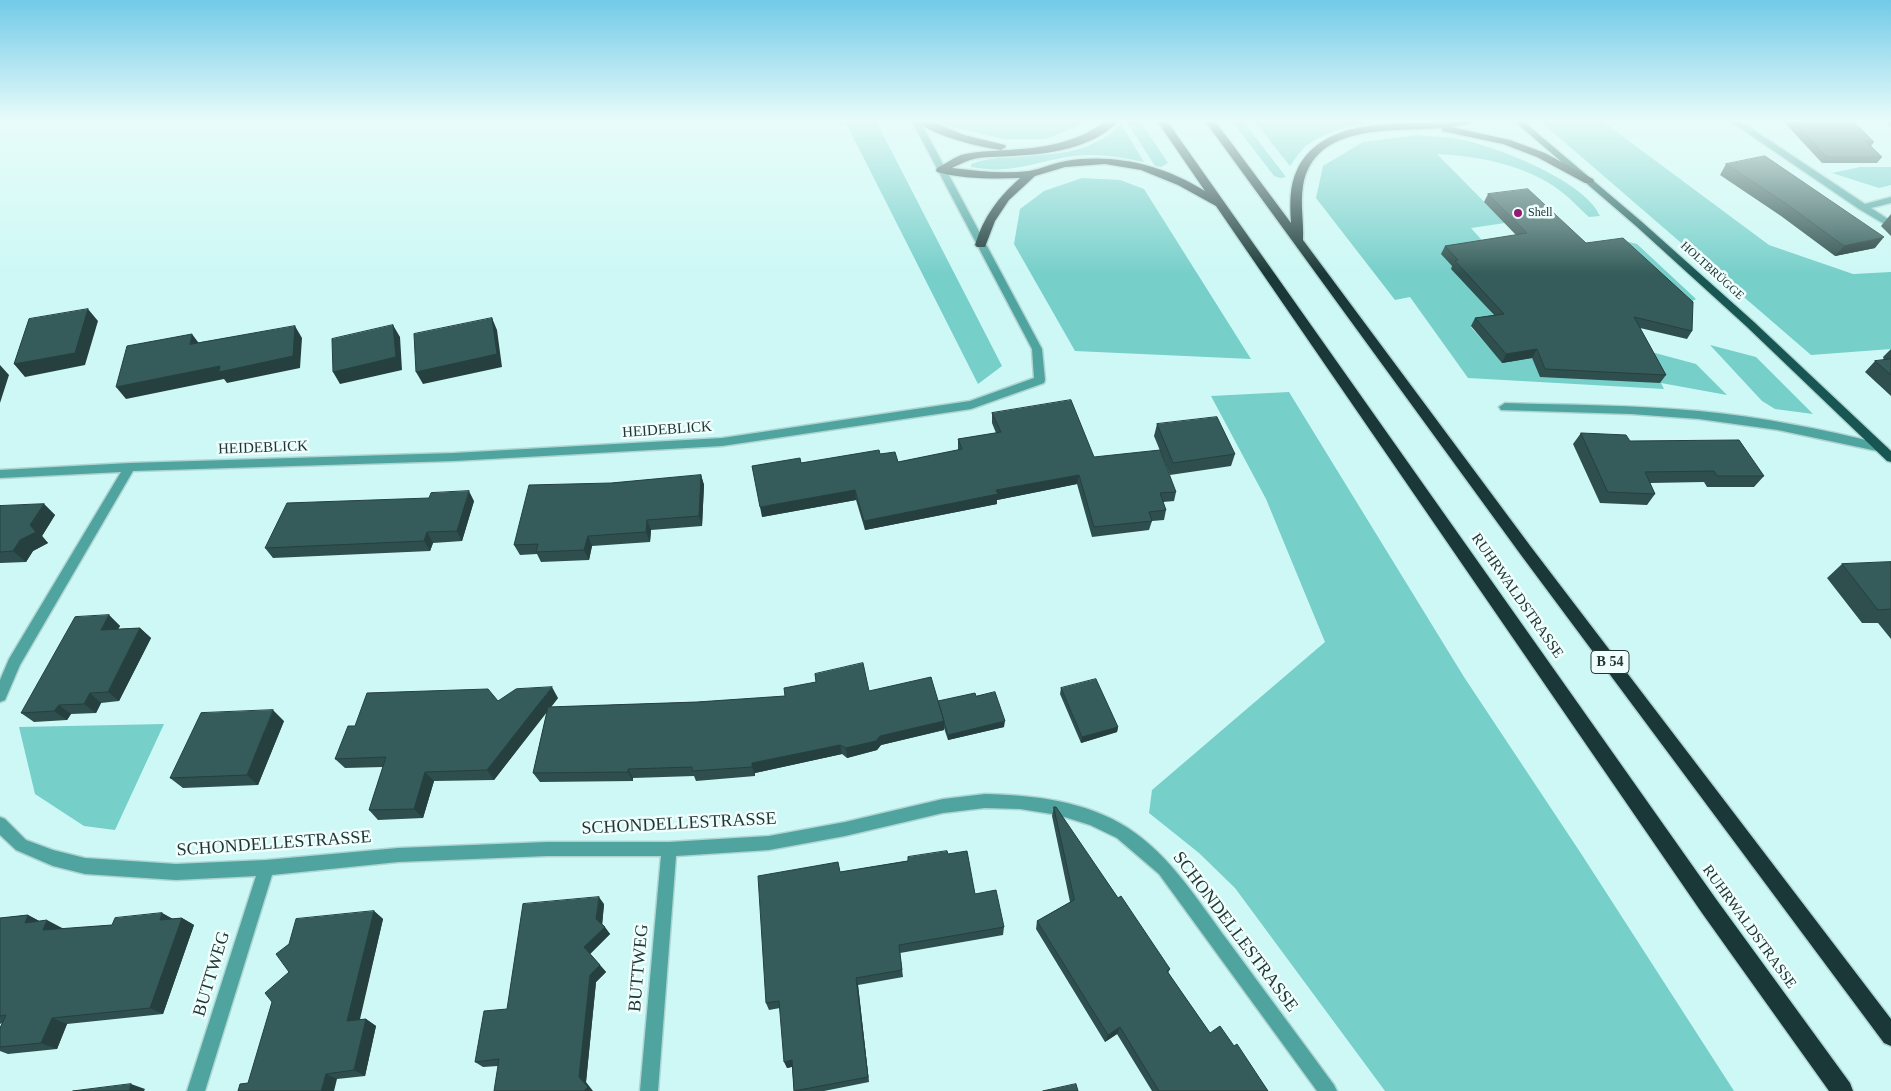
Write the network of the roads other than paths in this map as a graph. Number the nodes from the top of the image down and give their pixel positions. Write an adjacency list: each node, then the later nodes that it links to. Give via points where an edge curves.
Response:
1 (942, 172): 18 (street, HEIDEBLICK)
2 (961, 172): 11 (highway)
3 (1038, 172): 11 (highway)
4 (1156, 172): 15 (highway, via 1187,184)
5 (1198, 172): 15 (highway, RUHRWALDSTRASSE)
6 (1247, 172): 17 (highway, B 54)
7 (1302, 172): 17 (highway, via 1296,213)
8 (1572, 172): 12 (highway)
9 (1578, 172): 12 (main road, HOLTBRÜGGE)
10 (1810, 172): 14 (street)
11 (1031, 174): 18 (highway, via 1002,199 986,224)
12 (1589, 181): 20 (main road, HOLTBRÜGGE, via 1750,324)
13 (1891, 200): 14 (street)
14 (1862, 207): 16 (street)
15 (1226, 211): 32 (highway, RUHRWALDSTRASSE, via 1709,906)
16 (1891, 225)
17 (1298, 241): 28 (highway, B 54, via 1526,551)
18 (982, 245): 22 (street, HEIDEBLICK, via 1037,348 1040,380 971,405 722,442 454,457)
19 (1505, 407): 20 (street, via 1672,412 1841,438)
20 (1882, 448): 21 (main road, HOLTBRÜGGE)
21 (1891, 458)
22 (130, 467): 23 (street, HEIDEBLICK); 24 (street, via 14,663)
23 (0, 474)
24 (0, 696)
25 (0, 824): 27 (street, SCHONDELLESTRASSE, via 21,845 85,866 176,872)
26 (669, 849): 27 (street, SCHONDELLESTRASSE, via 547,849 398,855); 30 (street, BUTTWEG); 31 (street, SCHONDELLESTRASSE, via 769,843 943,806 985,801 1020,802 1093,819 1122,833 1165,869)
27 (266, 868): 29 (street, BUTTWEG)
28 (1891, 1036)
29 (196, 1091)
30 (649, 1091)
31 (1328, 1091)
32 (1842, 1091)

